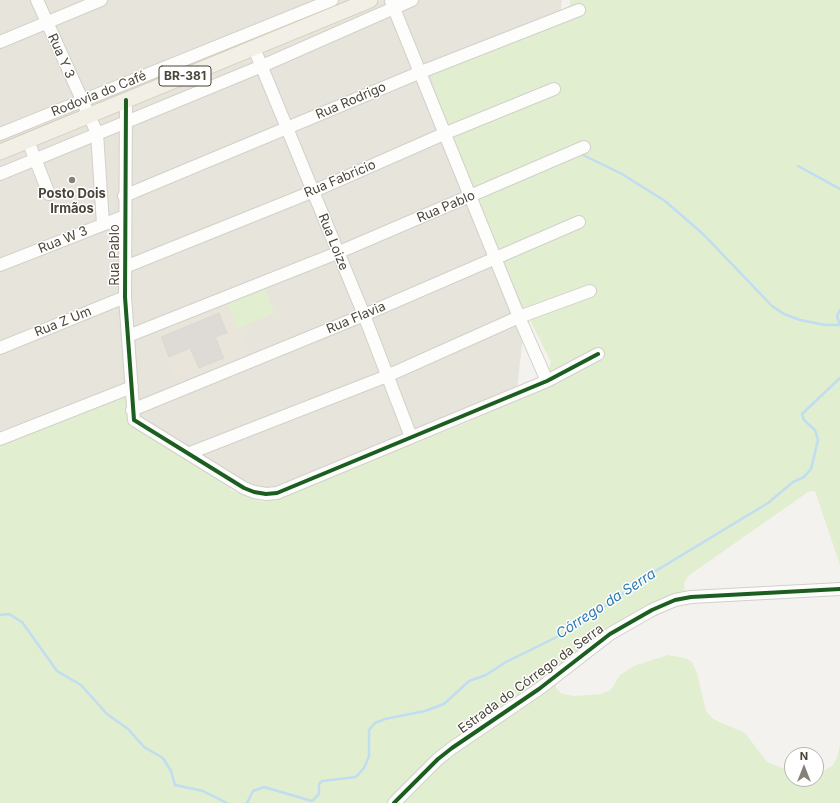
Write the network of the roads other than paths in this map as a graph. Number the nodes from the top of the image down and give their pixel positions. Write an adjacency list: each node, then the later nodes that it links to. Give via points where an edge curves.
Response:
1 (37, 0): 9 (street, Rua Y 3)
2 (101, 0): 9 (street)
3 (332, 0): 7 (street, Rodovia do Café)
4 (370, 0): 7 (main road, BR-381)
5 (412, 0): 6 (street)
6 (393, 4): 12 (street); 13 (street)
7 (318, 9): 11 (main road, BR-381); 16 (street, Rodovia do Café)
8 (579, 10): 13 (street, Rua Rodrigo)
9 (46, 22): 10 (street); 16 (street, Rua Y 3)
10 (0, 42)
11 (254, 48): 12 (street, Rua Loize); 15 (main road, BR-381)
12 (262, 66): 18 (street); 19 (street, Rua Loize)
13 (421, 72): 19 (street, Rua Rodrigo); 21 (street)
14 (554, 89): 21 (street, Rua Fabricio)
15 (126, 100): 17 (main road, BR-381); 18 (street, Rua Pablo)
16 (82, 101): 17 (street, Rua Y 3); 22 (street, Rodovia do Café)
17 (88, 116): 20 (street, Rua Y 3); 23 (main road, BR-381)
18 (126, 121): 20 (street); 31 (street, Rua Pablo)
19 (288, 128): 29 (street, Rua Loize); 31 (street, Rua Rodrigo)
20 (96, 133): 26 (street); 35 (street)
21 (446, 133): 29 (street, Rua Fabricio); 32 (street)
22 (0, 134)
23 (28, 140): 25 (main road, BR-381); 26 (street)
24 (584, 147): 32 (street, Rua Pablo)
25 (5, 150): 27 (street)
26 (36, 159): 27 (street); 30 (street)
27 (16, 167): 28 (street)
28 (0, 174)
29 (314, 191): 36 (street, Rua Loize); 39 (street, Rua Fabricio)
30 (49, 194)
31 (124, 196): 33 (street, Rua Pablo)
32 (471, 197): 36 (street, Rua Pablo); 37 (street)
33 (125, 216): 35 (street, Rua W 3); 39 (street, Rua Pablo)
34 (579, 222): 37 (street, Rua Flavia)
35 (103, 224): 38 (street, Rua W 3)
36 (337, 253): 42 (street, Rua Loize); 44 (street, Rua Pablo)
37 (495, 258): 42 (street, Rua Flavia); 43 (street)
38 (0, 265)
39 (125, 267): 41 (street, Rua Pablo)
40 (590, 290): 43 (street)
41 (125, 297): 44 (street, Rua Pablo); 45 (street, Rua Z Um)
42 (364, 315): 47 (street, Rua Loize); 50 (street, Rua Flavia)
43 (519, 317): 47 (street); 48 (street)
44 (128, 336): 49 (street, Rua Pablo)
45 (0, 348)
46 (598, 354): 48 (street)
47 (387, 376): 51 (street, Rua Loize); 53 (street)
48 (547, 381): 51 (street)
49 (132, 387): 50 (street, Rua Pablo); 52 (street)
50 (132, 410): 53 (street, via 137,424)
51 (411, 437): 53 (street, via 277,493 266,494 244,488)
52 (0, 439)
53 (190, 453)
54 (840, 589): 55 (street, Estrada do Córrego da Serra, via 691,597 675,600 652,610 610,634 539,689 452,748)
55 (394, 803)

